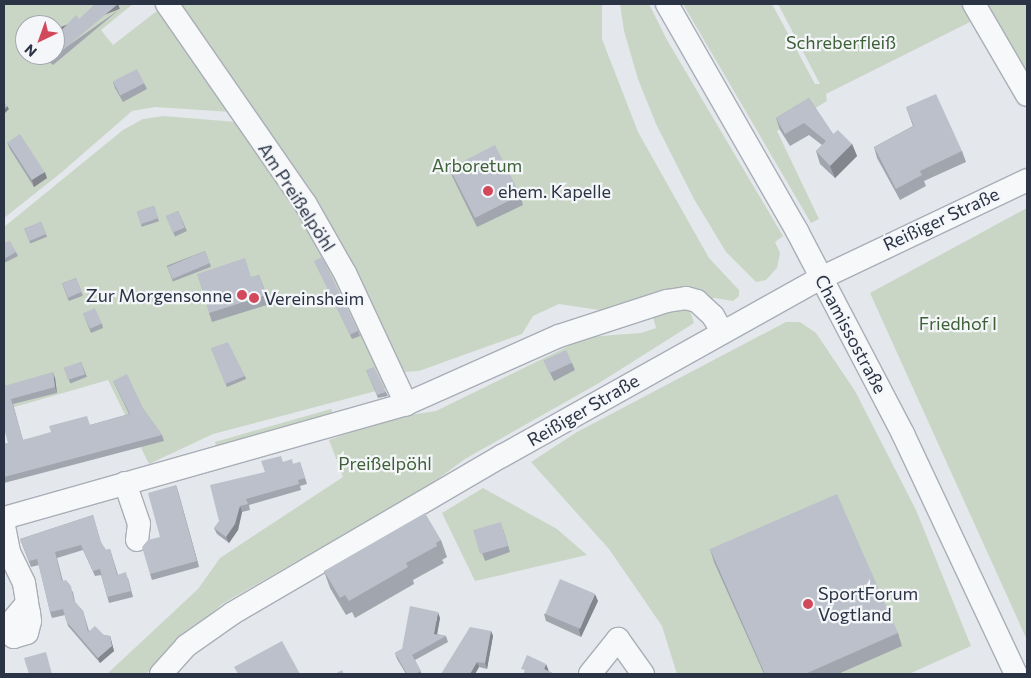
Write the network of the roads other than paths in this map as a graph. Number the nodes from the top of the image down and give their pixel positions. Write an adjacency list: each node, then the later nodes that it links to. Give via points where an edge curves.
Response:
1 (167, 4): 8 (street, Am Preißelpöhl, via 305,203 345,273)
2 (667, 4): 6 (street, Chamissostraße)
3 (974, 4): 4 (street)
4 (1027, 95)
5 (1027, 180): 6 (street, Reißiger Straße)
6 (821, 278): 7 (street, Reißiger Straße); 17 (street, Chamissostraße, via 903,434)
7 (722, 331): 8 (street, via 714,316 697,301 686,298 667,301 559,336); 14 (street, Reißiger Straße, via 233,613 186,646)
8 (406, 404): 9 (street)
9 (125, 483): 10 (street); 12 (street, via 139,524)
10 (4, 518)
11 (4, 526): 13 (street, via 9,552 24,583)
12 (137, 540)
13 (27, 603)
14 (161, 674)
15 (590, 674): 16 (street, via 618,639)
16 (643, 674)
17 (1016, 674)

